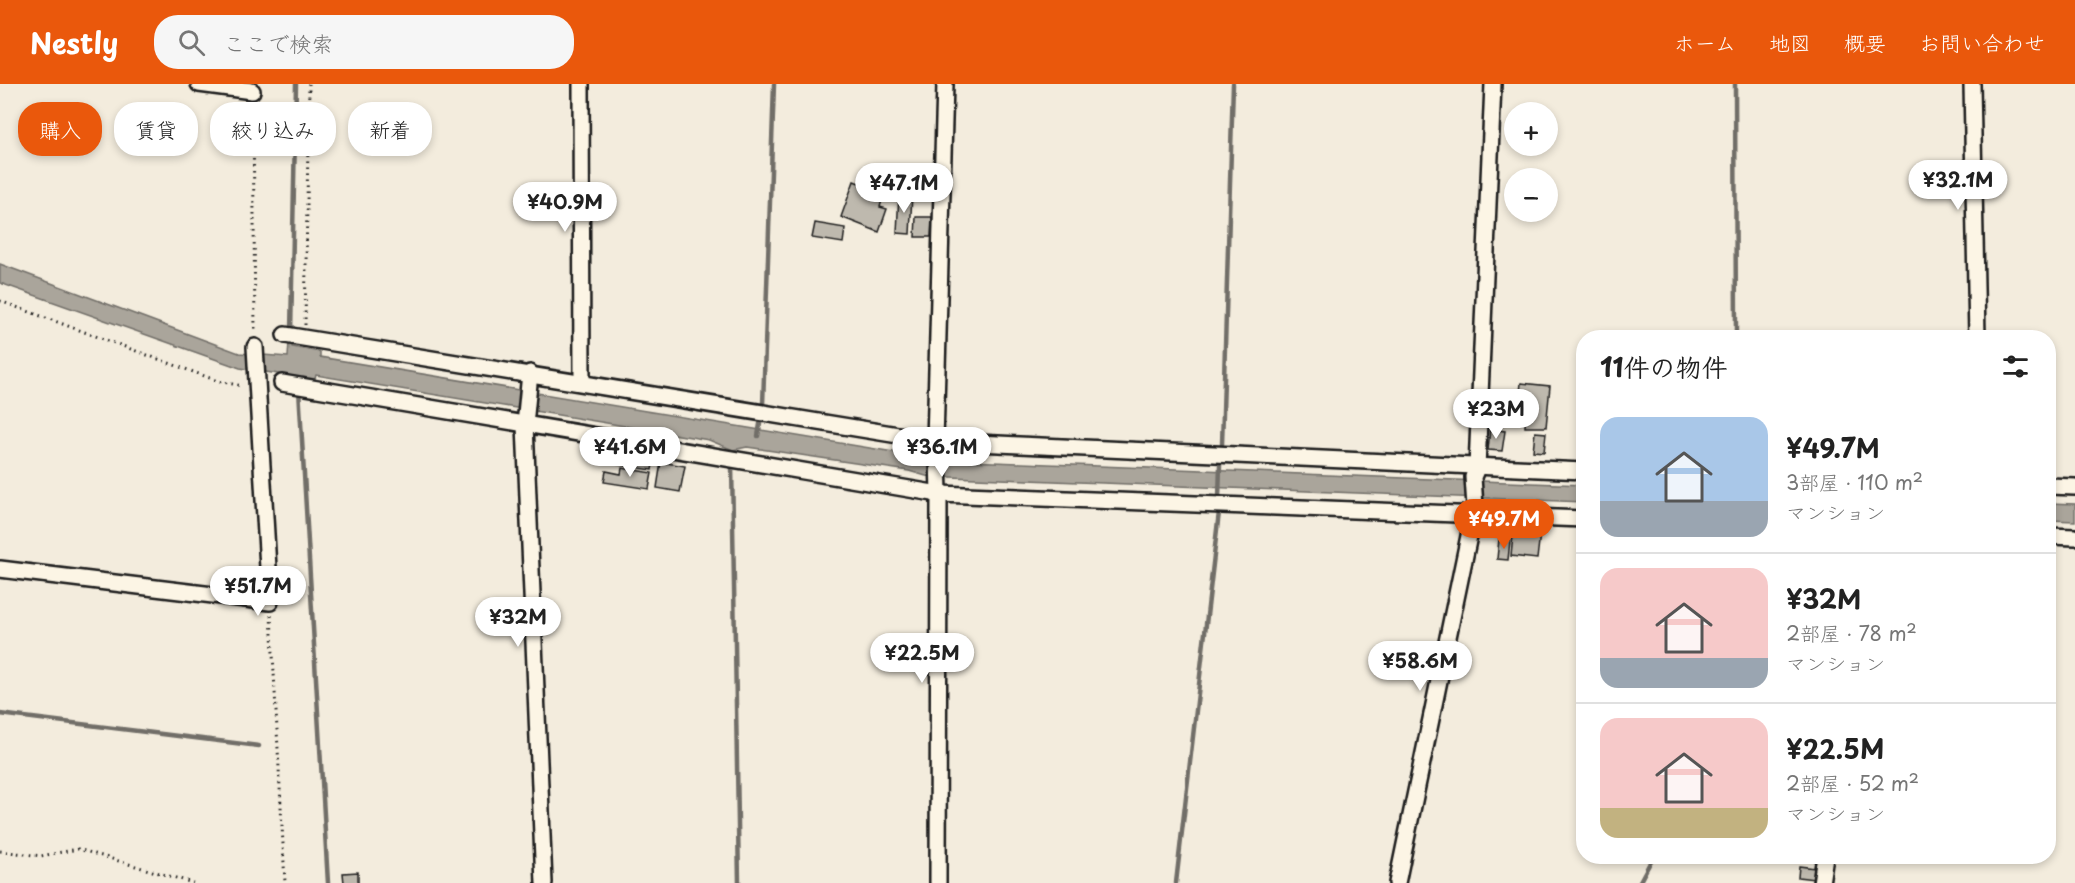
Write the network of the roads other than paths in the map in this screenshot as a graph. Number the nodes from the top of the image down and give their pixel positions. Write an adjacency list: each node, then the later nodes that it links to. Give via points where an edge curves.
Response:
1 (199, 84): 6 (street)
2 (580, 84): 11 (street)
3 (945, 84): 14 (street)
4 (1492, 84): 16 (street)
5 (1972, 84): 7 (street)
6 (252, 91)
7 (1977, 330)
8 (295, 336): 10 (street)
9 (255, 347): 24 (street, via 270,602)
10 (530, 378): 11 (street); 13 (street)
11 (582, 382): 14 (street)
12 (294, 385): 13 (street)
13 (526, 420): 19 (street); 26 (street)
14 (937, 448): 16 (street); 19 (street)
15 (1576, 471): 16 (street)
16 (1475, 472): 20 (street)
17 (2056, 486): 18 (street)
18 (2075, 487)
19 (939, 490): 20 (street); 27 (street)
20 (1474, 511): 21 (street); 28 (street)
21 (1576, 518)
22 (2056, 536): 23 (street)
23 (2075, 537)
24 (0, 569)
25 (1825, 864): 29 (street)
26 (544, 883)
27 (938, 883)
28 (1397, 883)
29 (1821, 883)

